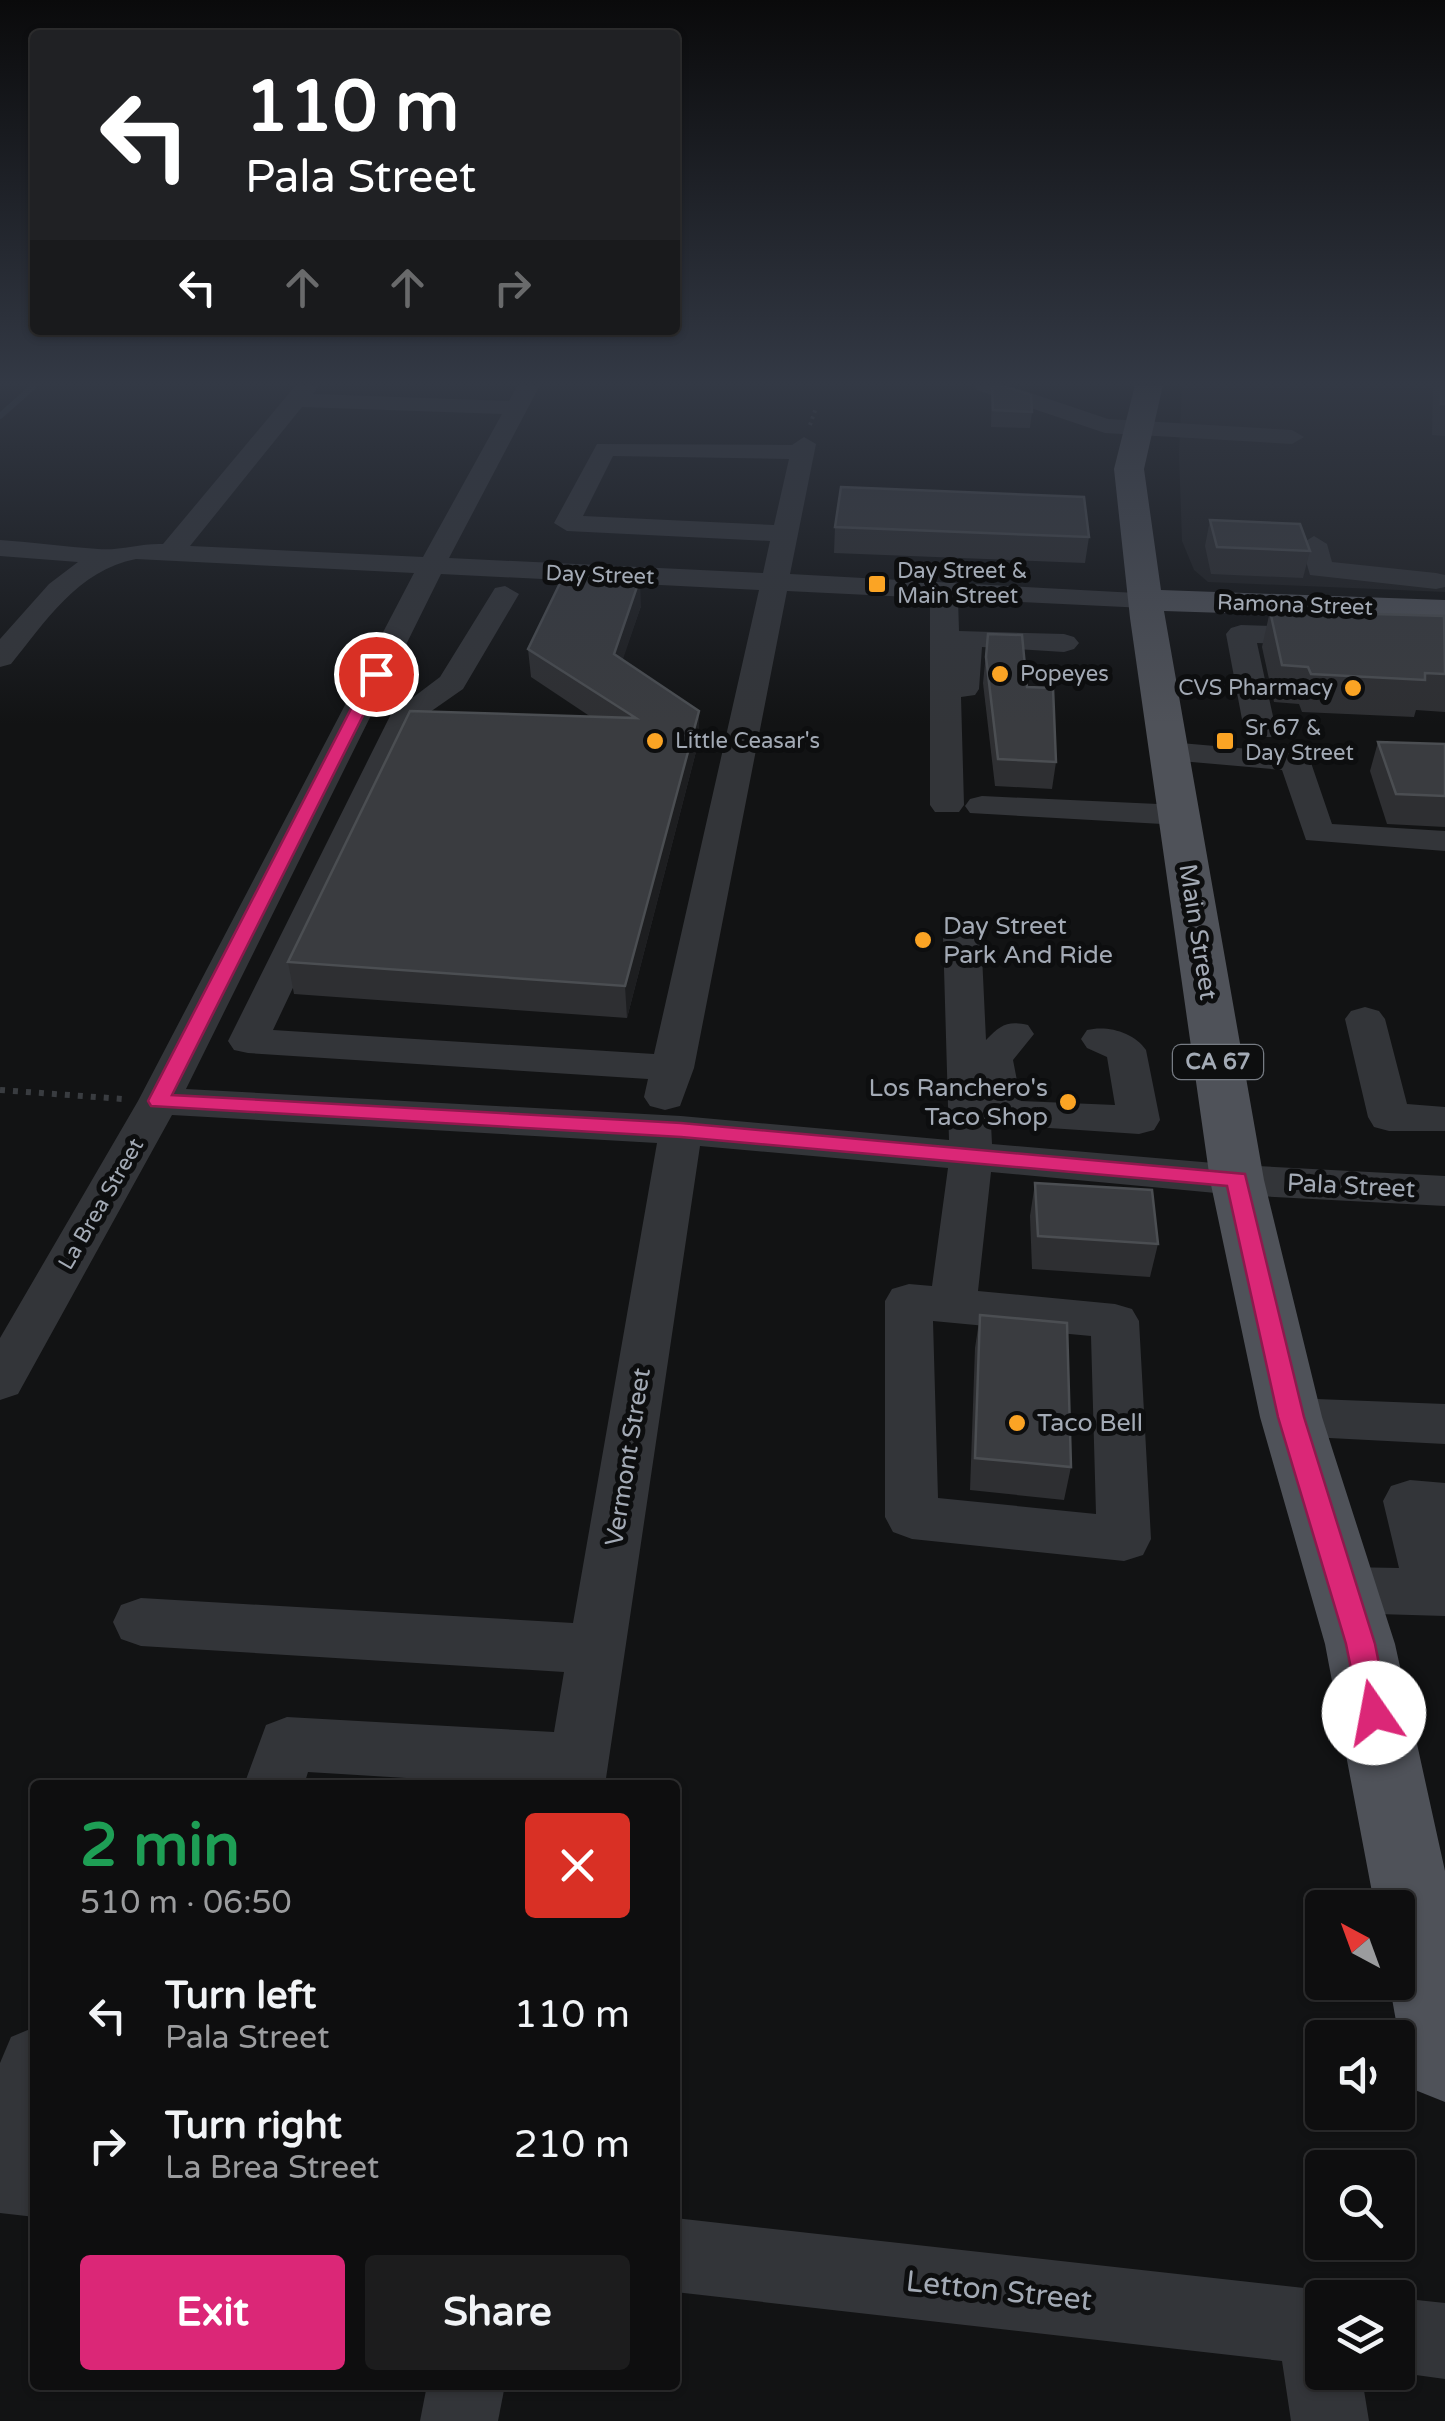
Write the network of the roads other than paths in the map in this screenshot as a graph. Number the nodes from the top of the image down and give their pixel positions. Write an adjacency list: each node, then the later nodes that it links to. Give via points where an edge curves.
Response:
1 (215, 498): 10 (street)
2 (468, 498): 14 (street, La Brea Street)
3 (580, 498): 11 (street, via 567,524)
4 (793, 498): 11 (street)
5 (1133, 498): 18 (main road, Main Street / CA 67)
6 (0, 528): 9 (street, via 56,531)
7 (1314, 544): 17 (street, via 1320,569)
8 (0, 548): 9 (street)
9 (37, 550): 12 (street)
10 (170, 552): 12 (street, Day Street); 14 (street, Day Street)
11 (782, 557): 13 (street); 15 (street, Day Street); 16 (street, Day Street); 34 (street, Vermont Street)
12 (102, 558): 22 (street, Day Street, via 64,584)
13 (838, 558)
14 (431, 567): 16 (street, Day Street); 35 (street, La Brea Street)
15 (950, 582): 18 (street, Day Street); 26 (street)
16 (509, 583): 19 (street); 34 (street, via 452,682 407,714 248,1041)
17 (1441, 596): 18 (main road, Ramona Street)
18 (1145, 600): 25 (main road, Main Street / CA 67)
19 (654, 602)
20 (1445, 640): 24 (street, via 1241,634)
21 (1064, 642): 23 (street, via 968,638)
22 (0, 658)
23 (963, 702)
24 (1260, 730)
25 (1169, 752): 28 (main road, Main Street / CA 67); 29 (street, via 1296,762 1318,833)
26 (947, 805)
27 (982, 806): 28 (street)
28 (1180, 815): 39 (main road, Main Street / CA 67)
29 (1445, 841)
30 (962, 934): 38 (street)
31 (1365, 1019): 37 (street, via 1389,1118)
32 (1100, 1039): 33 (street, via 1126,1050 1138,1120 1002,1114)
33 (1003, 1046)
34 (673, 1068): 36 (street, Vermont Street)
35 (159, 1101): 36 (street, Pala Street); 42 (street, La Brea Street)
36 (668, 1129): 38 (street, Pala Street); 49 (street, Vermont Street)
37 (1442, 1130)
38 (971, 1155): 39 (street, Pala Street); 41 (street)
39 (1237, 1180): 40 (street, Pala Street); 43 (main road, Main Street / CA 67)
40 (1445, 1191)
41 (953, 1306): 41 (street, via 1115,1321 1124,1539 912,1516 909,1300)
42 (0, 1381)
43 (1291, 1417): 44 (street); 46 (main road, Main Street / CA 67)
44 (1445, 1424)
45 (1445, 1504): 47 (street, via 1410,1501)
46 (1344, 1590): 47 (street); 53 (main road, Main Street / CA 67)
47 (1439, 1593)
48 (141, 1622): 49 (street)
49 (598, 1648): 51 (street, Vermont Street)
50 (381, 1768): 51 (street); 52 (street, via 287,1744)
51 (577, 1773)
52 (276, 1780)
53 (1427, 1887): 54 (main road, Main Street / CA 67)
54 (1445, 2060)
55 (30, 2075): 56 (street)
56 (0, 2160)
57 (0, 2177): 58 (street)
58 (30, 2180)
59 (680, 2256): 60 (street, Letton Street)
60 (1305, 2325)
61 (1415, 2338): 62 (street)
62 (1445, 2342)
63 (465, 2390): 65 (street)
64 (1326, 2390): 66 (street)
65 (460, 2421)
66 (1330, 2421)

